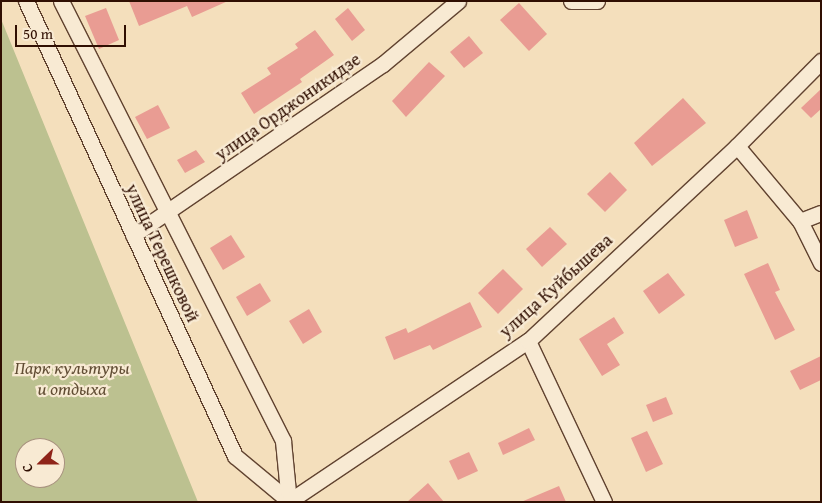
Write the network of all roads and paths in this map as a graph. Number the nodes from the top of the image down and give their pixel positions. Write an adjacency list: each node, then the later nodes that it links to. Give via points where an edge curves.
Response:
1 (26, 1): 11 (street, улица Терешковой)
2 (61, 1): 9 (street, улица Терешковой)
3 (458, 1): 9 (street, улица Орджоникидзе, via 383,64)
4 (571, 1): 5 (street)
5 (597, 1)
6 (821, 61): 7 (street, улица Куйбышева)
7 (737, 146): 10 (street); 13 (street, улица Куйбышева)
8 (821, 213): 10 (street)
9 (166, 214): 11 (street, улица Орджоникидзе); 14 (street, улица Терешковой, via 283,441)
10 (800, 221): 12 (street)
11 (133, 235): 14 (street, улица Терешковой, via 235,456)
12 (821, 263)
13 (528, 341): 14 (street, улица Куйбышева); 15 (street)
14 (289, 502)
15 (604, 502)

